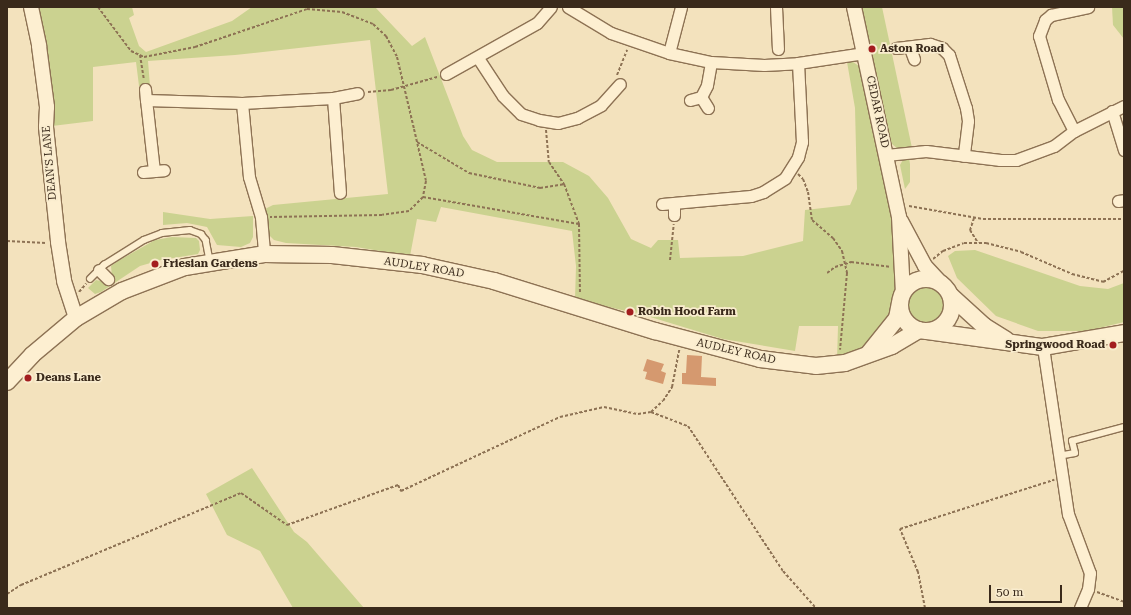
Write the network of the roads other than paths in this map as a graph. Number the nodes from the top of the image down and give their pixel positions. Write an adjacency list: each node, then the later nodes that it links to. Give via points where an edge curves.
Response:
1 (31, 7): 45 (street, DEAN'S LANE, via 47,107 46,128 58,242 64,281)
2 (551, 7): 13 (street, via 537,23)
3 (568, 7): 11 (street, via 611,33)
4 (681, 7): 11 (street)
5 (776, 7): 10 (street)
6 (854, 7): 12 (street, CEDAR ROAD)
7 (1088, 7): 27 (street, via 1051,16 1045,20 1040,31 1058,100)
8 (896, 48): 9 (street)
9 (910, 48): 14 (street); 30 (street, via 930,44 942,48 949,55 968,121)
10 (778, 49)
11 (669, 53): 15 (street)
12 (864, 53): 16 (street); 29 (street, CEDAR ROAD)
13 (478, 58): 17 (street); 18 (street, via 502,96 521,114 546,121 558,123 577,118 602,104)
14 (914, 59)
15 (711, 62): 16 (street, via 764,65); 20 (street, via 707,85)
16 (798, 63): 33 (street, via 802,142 792,169 776,186 750,196)
17 (446, 74)
18 (620, 84)
19 (358, 94): 21 (street)
20 (701, 97): 22 (street); 25 (street)
21 (333, 98): 23 (street); 32 (street)
22 (690, 100)
23 (242, 103): 31 (street, via 145,95); 37 (street, via 249,177 261,217)
24 (1124, 106): 26 (street)
25 (708, 108)
26 (1112, 111): 27 (street); 28 (street)
27 (1074, 131): 30 (street, via 1054,146 1016,160)
28 (1124, 150)
29 (886, 155): 30 (street, via 926,151); 35 (street, CEDAR ROAD)
30 (964, 156)
31 (154, 171)
32 (340, 193)
33 (674, 203): 34 (street); 36 (street)
34 (662, 204)
35 (903, 214): 42 (street); 43 (street)
36 (674, 215)
37 (264, 254): 38 (main road, AUDLEY ROAD); 50 (main road, AUDLEY ROAD, via 332,255 422,265 494,281 760,360 816,366 845,364)
38 (210, 261): 39 (lane, via 206,240 201,234 184,231 162,233 144,240); 45 (main road, AUDLEY ROAD, via 151,279 122,291)
39 (99, 270): 40 (street); 41 (lane)
40 (108, 278)
41 (90, 279)
42 (941, 283): 43 (main road, via 927,279 918,280); 44 (main road)
43 (902, 296): 46 (main road, via 904,319); 50 (main road, via 897,318)
44 (951, 296): 46 (main road, via 952,307 946,322 938,328); 48 (main road, via 984,326)
45 (76, 318): 51 (main road, AUDLEY ROAD, via 32,355)
46 (923, 330): 48 (main road); 50 (main road, AUDLEY ROAD)
47 (1124, 334): 49 (main road)
48 (1011, 343): 49 (main road)
49 (1043, 347): 53 (street)
50 (866, 357)
51 (7, 382)
52 (1124, 427): 53 (lane, via 1072,441 1075,453)
53 (1058, 456): 54 (street, via 1068,514 1090,573 1088,589)
54 (1080, 608)

